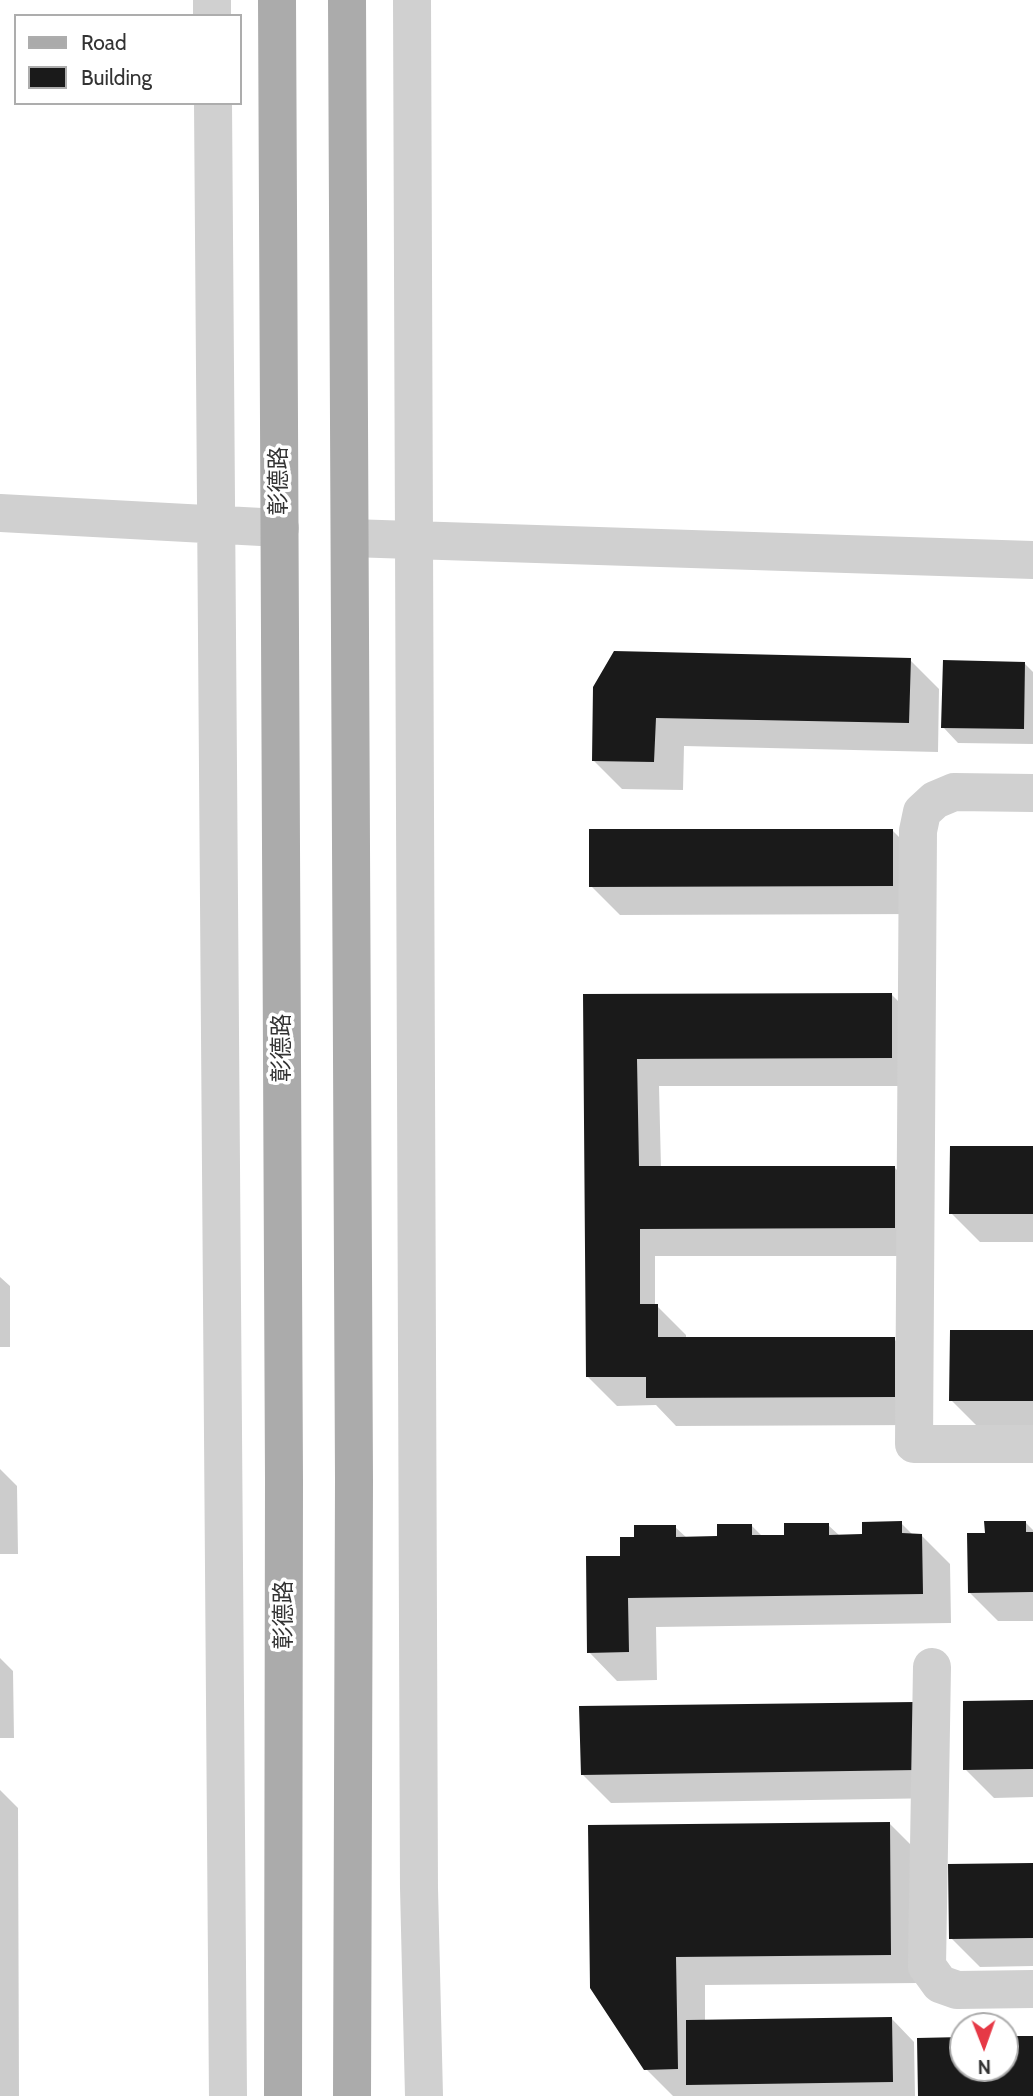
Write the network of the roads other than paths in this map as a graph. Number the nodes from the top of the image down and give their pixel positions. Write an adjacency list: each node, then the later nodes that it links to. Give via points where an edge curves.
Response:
1 (277, 0): 7 (main road, 彰德路)
2 (347, 0): 8 (main road)
3 (412, 0): 9 (street)
4 (213, 105): 6 (street)
5 (0, 513): 6 (street)
6 (217, 524): 7 (street); 15 (street)
7 (280, 528): 16 (main road, 彰德路)
8 (349, 538): 9 (street); 17 (main road)
9 (413, 540): 10 (street); 18 (street, via 419,1888)
10 (1033, 560)
11 (1033, 793): 12 (street, via 954,792 922,812 918,831 914,1444)
12 (1033, 1444)
13 (932, 1667): 14 (street, via 927,1966 940,1984 957,1990)
14 (1033, 1989)
15 (228, 2096)
16 (283, 2096)
17 (352, 2096)
18 (424, 2096)

